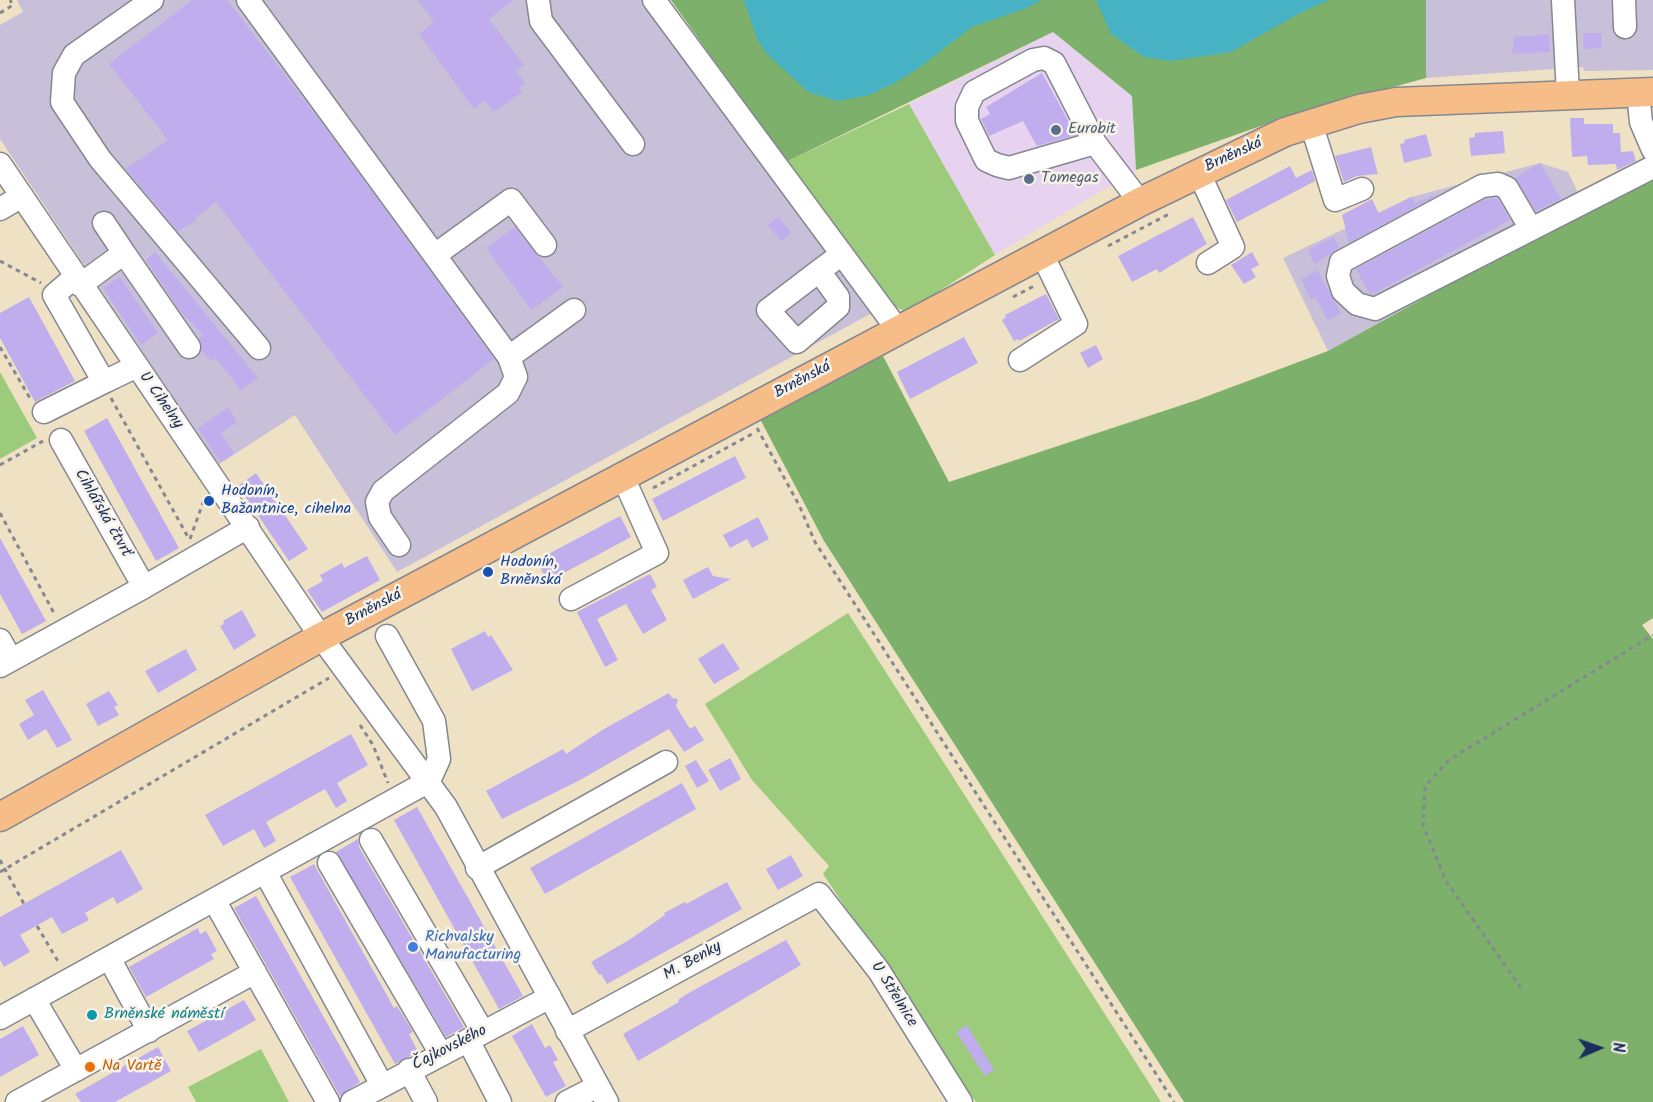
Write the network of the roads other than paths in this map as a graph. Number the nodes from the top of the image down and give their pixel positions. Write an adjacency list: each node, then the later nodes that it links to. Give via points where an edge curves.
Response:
1 (248, 0): 26 (street)
2 (538, 0): 12 (street, via 541,21)
3 (654, 0): 25 (street)
4 (1563, 0): 9 (street)
5 (1624, 0): 7 (street)
6 (143, 3): 34 (street, via 74,55 64,73 62,102 100,159)
7 (1625, 27)
8 (1646, 92): 9 (main road, Brněnská); 13 (street, via 1641,122)
9 (1568, 94): 10 (main road, Brněnská, via 1396,102)
10 (1311, 123): 16 (main road, Brněnská); 17 (street, via 1335,200)
11 (1095, 143): 11 (street, via 1054,63 1044,58 1033,60 974,93 967,107 967,121 986,160 997,165 1009,168); 19 (street)
12 (633, 144)
13 (1653, 150)
14 (0, 164): 18 (street, U Cihelny)
15 (1653, 167): 22 (street)
16 (1199, 173): 19 (main road, Brněnská); 27 (street, via 1233,247)
17 (1362, 189)
18 (22, 196): 20 (street); 30 (street, U Cihelny)
19 (1140, 202): 28 (main road, Brněnská)
20 (0, 209)
21 (104, 223): 24 (street)
22 (1531, 229): 22 (street, via 1375,309 1357,304 1343,291 1338,276 1341,262 1482,186 1498,184 1507,188)
23 (545, 245): 26 (street, via 511,200)
24 (124, 253): 30 (street); 33 (street)
25 (842, 254): 29 (street); 32 (street)
26 (435, 255): 35 (street)
27 (1208, 263)
28 (1047, 265): 32 (main road, Brněnská); 36 (street, via 1076,324)
29 (819, 271)
30 (78, 281): 37 (street, U Cihelny); 38 (street, via 54,295)
31 (574, 310): 35 (street)
32 (898, 330): 41 (main road, Brněnská, via 757,422)
33 (189, 346)
34 (259, 348)
35 (509, 357): 43 (street, via 516,377 508,393 383,491 377,502 380,517)
36 (1020, 360)
37 (135, 367): 38 (street); 42 (street, U Cihelny)
38 (104, 382): 39 (street)
39 (45, 412)
40 (54, 440): 44 (street, Cihlářská čtvrť)
41 (628, 487): 45 (street, via 657,553); 47 (main road, Brněnská)
42 (248, 527): 44 (street); 47 (street, U Cihelny)
43 (399, 545)
44 (144, 587): 49 (street)
45 (571, 599)
46 (387, 636): 51 (street, via 434,722 439,759)
47 (321, 637): 51 (street); 52 (main road, Brněnská)
48 (0, 640): 49 (street)
49 (6, 663)
50 (666, 762): 55 (street)
51 (429, 781): 55 (street); 56 (street)
52 (0, 818)
53 (371, 840): 66 (street)
54 (329, 863): 67 (street)
55 (477, 868): 61 (street)
56 (265, 872): 58 (street); 70 (street)
57 (819, 894): 65 (street, M. Benky); 78 (street, U Střelnice, via 879,971)
58 (214, 900): 59 (street); 60 (street)
59 (109, 958): 62 (street); 64 (street)
60 (255, 972): 64 (street); 73 (street)
61 (550, 997): 65 (street); 66 (street, Čajkovského)
62 (34, 999): 63 (street); 68 (street)
63 (0, 1018)
64 (149, 1031): 68 (street)
65 (567, 1031): 71 (street)
66 (476, 1036): 67 (street, Čajkovského); 76 (street)
67 (441, 1054): 69 (street, Čajkovského)
68 (76, 1070): 72 (street)
69 (409, 1070): 70 (street, Čajkovského); 75 (street)
70 (382, 1085): 74 (street, Čajkovského)
71 (603, 1094): 77 (street)
72 (17, 1102)
73 (328, 1102)
74 (351, 1102)
75 (426, 1102)
76 (500, 1102)
77 (567, 1102)
78 (961, 1102)

